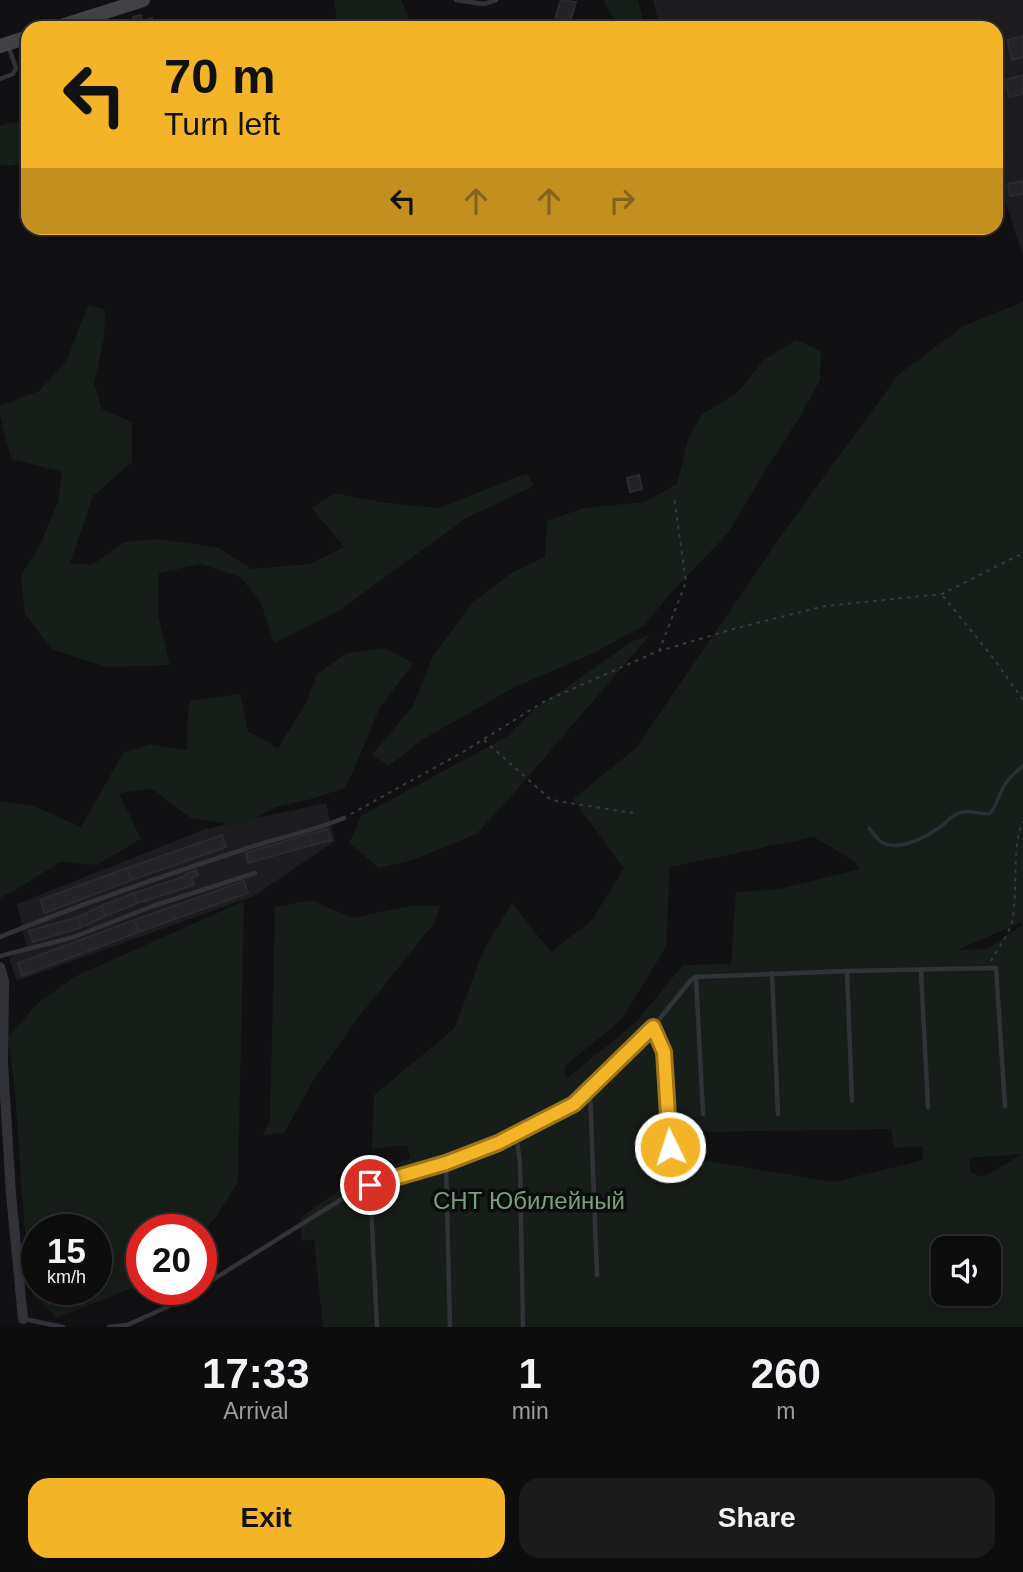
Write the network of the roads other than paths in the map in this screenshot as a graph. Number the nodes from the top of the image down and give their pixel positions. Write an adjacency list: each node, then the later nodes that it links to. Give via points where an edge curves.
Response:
1 (143, 0): 4 (main road)
2 (456, 0): 3 (lane, via 484,4)
3 (496, 0)
4 (77, 21)
5 (21, 39): 6 (main road)
6 (4, 45): 7 (lane, via 16,68)
7 (0, 79)
8 (344, 818): 10 (lane, via 115,892)
9 (255, 873): 11 (lane, via 74,937)
10 (0, 937)
11 (0, 956)
12 (0, 967): 31 (street, via 11,1194)
13 (847, 971): 14 (lane); 15 (lane); 19 (lane)
14 (921, 971): 20 (lane, via 996,968); 21 (lane)
15 (772, 973): 16 (lane); 23 (lane)
16 (696, 977): 17 (lane); 22 (lane)
17 (653, 1027): 18 (lane); 25 (lane, via 664,1052)
18 (590, 1090): 24 (lane, via 574,1104); 28 (lane)
19 (852, 1101)
20 (1005, 1106)
21 (928, 1107)
22 (703, 1114)
23 (778, 1114)
24 (516, 1134): 26 (lane); 36 (lane)
25 (670, 1147)
26 (446, 1163): 27 (lane); 35 (lane)
27 (370, 1185): 29 (lane); 34 (lane)
28 (597, 1275)
29 (217, 1277)
30 (170, 1305): 33 (lane, via 127,1325)
31 (23, 1319): 32 (lane)
32 (62, 1327)
33 (109, 1327)
34 (377, 1327)
35 (450, 1327)
36 (523, 1327)

